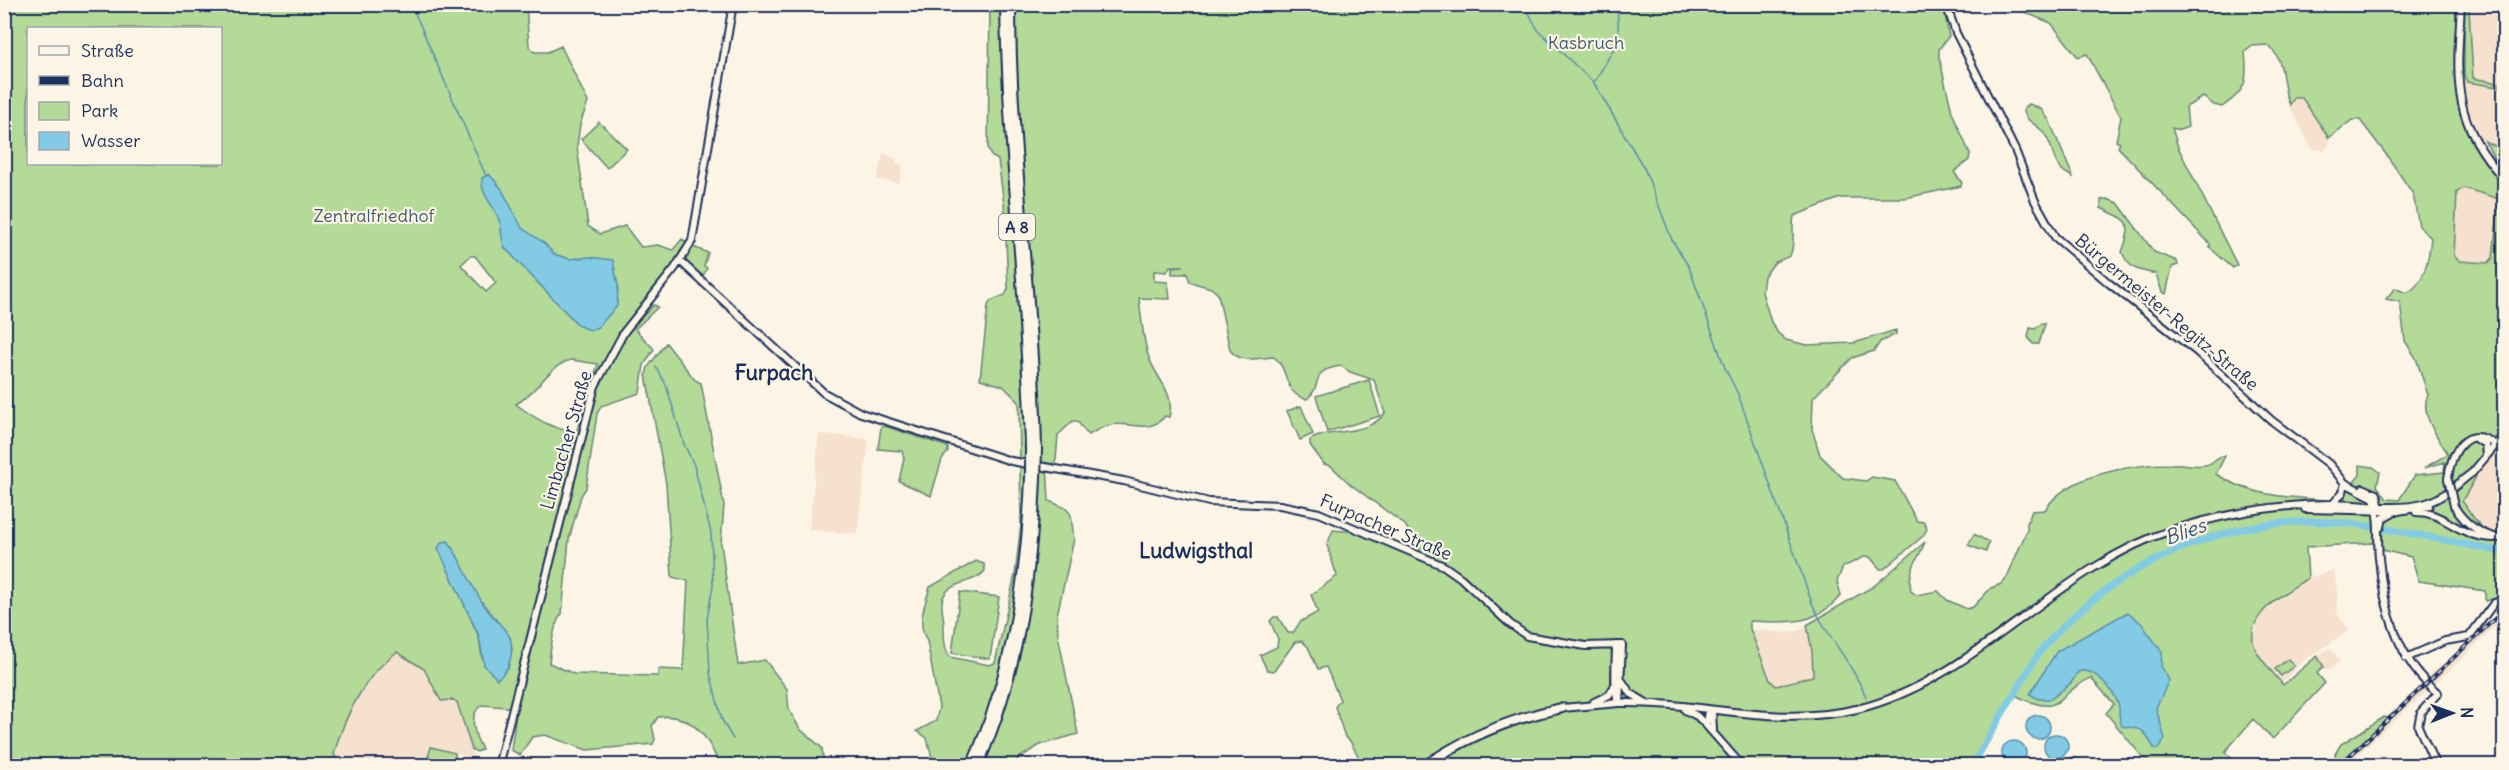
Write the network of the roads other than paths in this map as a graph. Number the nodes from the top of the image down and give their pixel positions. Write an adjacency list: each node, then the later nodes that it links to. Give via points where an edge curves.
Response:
1 (733, 4): 7 (main road, Limbacher Straße, via 696,225 692,243)
2 (1005, 4): 12 (highway, A 8, via 1010,138)
3 (1011, 4): 12 (highway, A 8, via 1013,88 1032,341)
4 (1946, 4): 16 (main road, Bürgermeister-Regitz-Straße, via 1956,33 2055,237 2197,352 2278,426 2329,464)
5 (2461, 4): 6 (main road, via 2458,60 2462,112 2480,150)
6 (2505, 179)
7 (680, 261): 25 (main road, Furpacher Straße, via 835,401 861,413 1011,461 1124,481 1209,502 1280,505 1319,513 1444,566 1527,636); 38 (main road, Limbacher Straße, via 624,332 595,386)
8 (2505, 435): 9 (main road); 11 (main road)
9 (2479, 437): 10 (main road); 11 (main road)
10 (2467, 440): 13 (main road, via 2482,441); 21 (main road, bridge, via 2454,452 2448,479 2454,506 2471,526)
11 (2496, 446): 13 (main road)
12 (1033, 449): 15 (highway, A 8, bridge)
13 (2486, 456): 14 (main road)
14 (2473, 472): 19 (main road, via 2457,491 2445,498); 20 (main road, via 2444,495)
15 (1033, 478): 39 (highway, A 8, via 1013,635 996,701); 40 (highway, A 8, via 1033,548 1020,637 1002,704)
16 (2347, 485): 17 (main road); 20 (main road, Bürgermeister-Regitz-Straße, via 2371,490)
17 (2333, 504): 18 (main road); 20 (main road)
18 (2262, 510): 20 (main road); 35 (main road, via 2181,528 2120,552 2071,581 1938,675 1886,700 1846,711 1803,716 1763,717)
19 (2406, 511): 20 (main road); 21 (main road, via 2431,513 2468,535)
20 (2379, 514): 27 (main road, via 2383,585)
21 (2493, 538): 22 (main road)
22 (2505, 539)
23 (2505, 600): 27 (main road, via 2494,603 2469,637 2445,641)
24 (1619, 645): 25 (main road, Furpacher Straße); 26 (main road); 28 (main road)
25 (1597, 647): 26 (main road)
26 (1616, 658): 29 (main road)
27 (2406, 658): 43 (main road, via 2438,693 2421,712 2418,726)
28 (1622, 680): 30 (main road); 31 (main road, via 1630,693)
29 (1614, 687): 30 (main road); 32 (main road, via 1606,697)
30 (1619, 703): 31 (main road); 32 (main road)
31 (1649, 703): 33 (main road)
32 (1589, 704): 34 (main road)
33 (1677, 706): 35 (main road); 36 (main road)
34 (1562, 708): 41 (highway, via 1497,726)
35 (1710, 710): 36 (main road); 37 (main road)
36 (1706, 725): 37 (main road)
37 (1715, 734): 42 (main road)
38 (498, 765)
39 (971, 765)
40 (978, 765)
41 (1424, 765)
42 (1742, 765)
43 (2436, 765)

